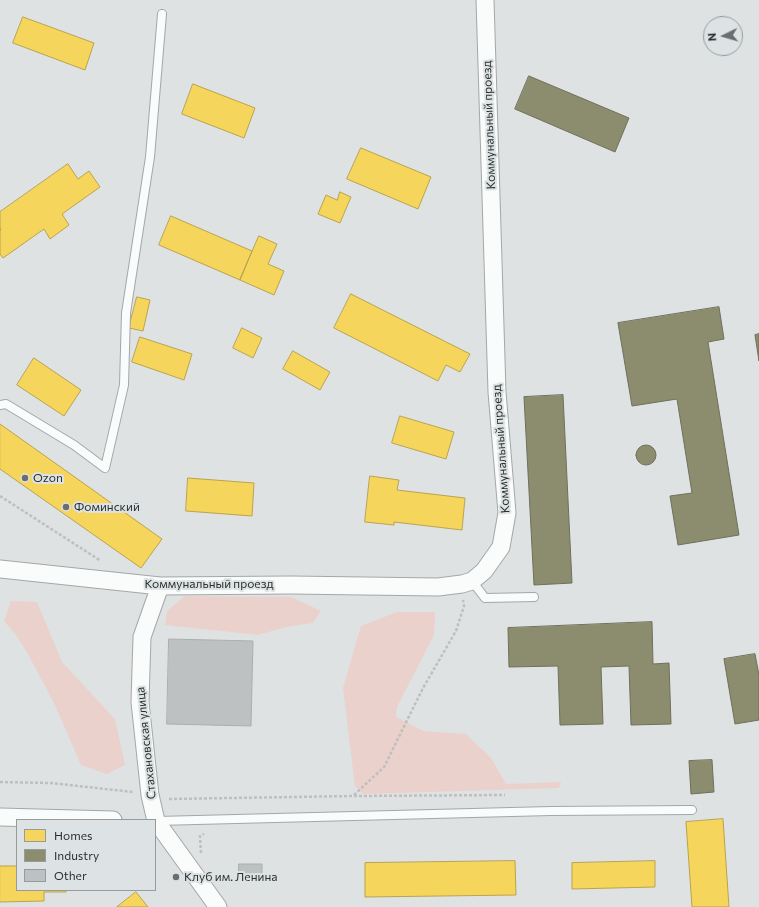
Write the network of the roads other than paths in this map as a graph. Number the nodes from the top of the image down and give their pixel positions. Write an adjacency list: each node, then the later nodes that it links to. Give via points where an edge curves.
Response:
1 (485, 0): 5 (street, Коммунальный проезд, via 497,392 507,513 501,548 484,571)
2 (162, 14): 3 (lane, via 150,157 126,313 124,385 105,468 74,445 6,404)
3 (0, 405)
4 (0, 569): 6 (street, Коммунальный проезд)
5 (467, 583): 6 (street, Коммунальный проезд, via 438,587); 7 (lane, via 485,598)
6 (160, 586): 11 (street, Стахановская улица, via 142,636 140,702 150,796)
7 (534, 597)
8 (692, 810): 12 (lane)
9 (0, 817): 10 (street)
10 (75, 819)
11 (156, 819)
12 (156, 821): 13 (street, Стахановская улица)
13 (218, 907)

